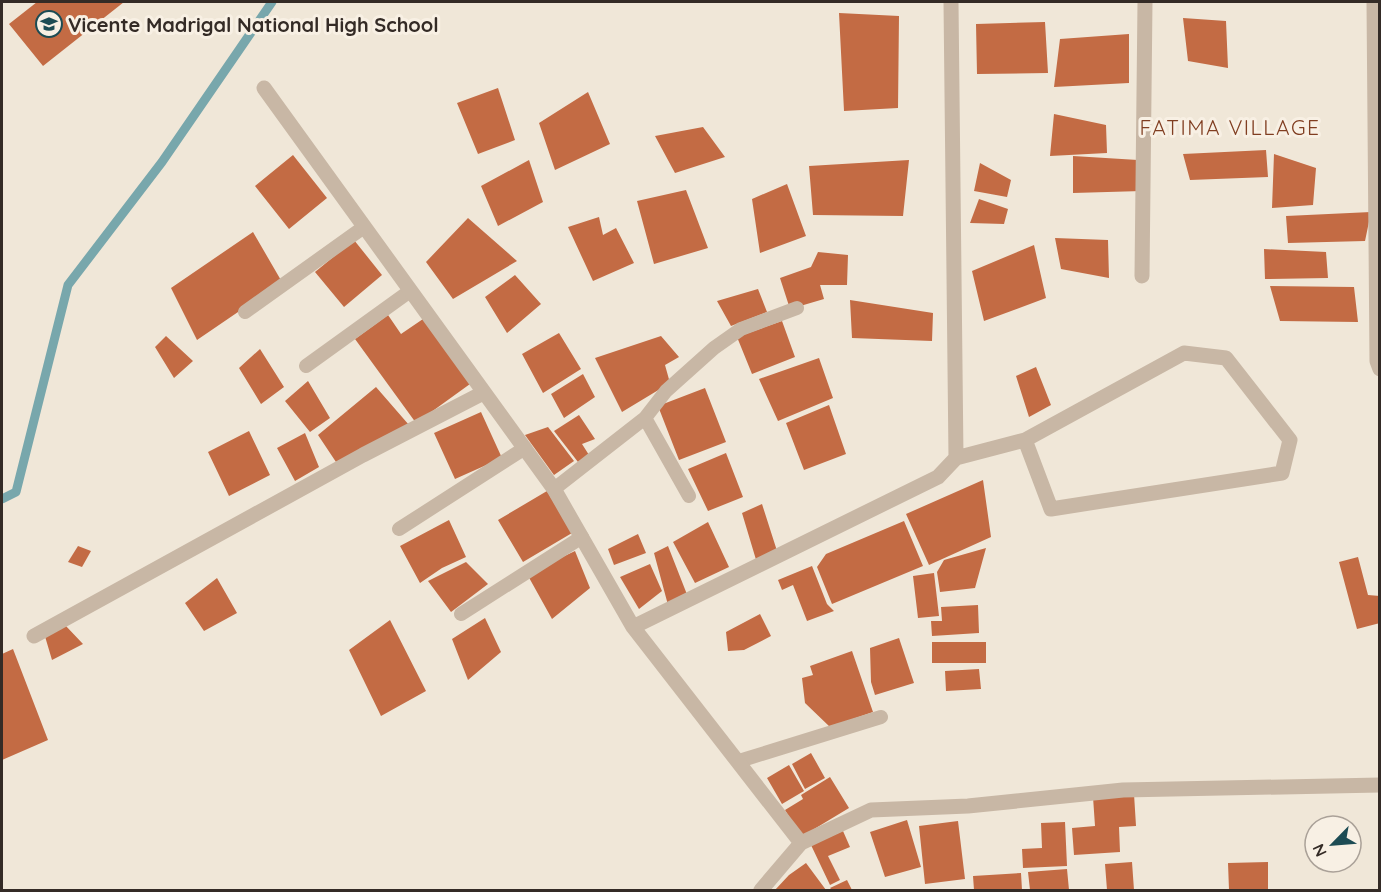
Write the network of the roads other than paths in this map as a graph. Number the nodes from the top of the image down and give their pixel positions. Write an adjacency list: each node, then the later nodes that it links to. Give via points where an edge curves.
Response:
1 (951, 2): 16 (street)
2 (1145, 2): 6 (street)
3 (1374, 2): 11 (street)
4 (264, 88): 5 (street)
5 (364, 227): 7 (street); 9 (lane)
6 (1142, 276)
7 (410, 291): 10 (lane); 12 (street)
8 (797, 308): 13 (lane, via 741,328 666,391)
9 (245, 312)
10 (306, 366)
11 (1380, 369)
12 (483, 393): 15 (street); 23 (street)
13 (645, 418): 17 (lane); 18 (lane)
14 (1025, 440): 14 (street, via 1184,353 1226,358 1290,440 1282,473 1051,509); 16 (street)
15 (525, 448): 17 (street); 19 (lane)
16 (956, 458): 22 (street, via 938,477)
17 (554, 489): 20 (street)
18 (689, 496)
19 (399, 529)
20 (582, 537): 21 (lane); 22 (street)
21 (461, 614)
22 (633, 627): 25 (street)
23 (34, 636)
24 (881, 717): 25 (lane)
25 (739, 761): 27 (street)
26 (1380, 785): 27 (street, via 1123,790 969,806 871,810)
27 (801, 843): 28 (street)
28 (761, 891)

